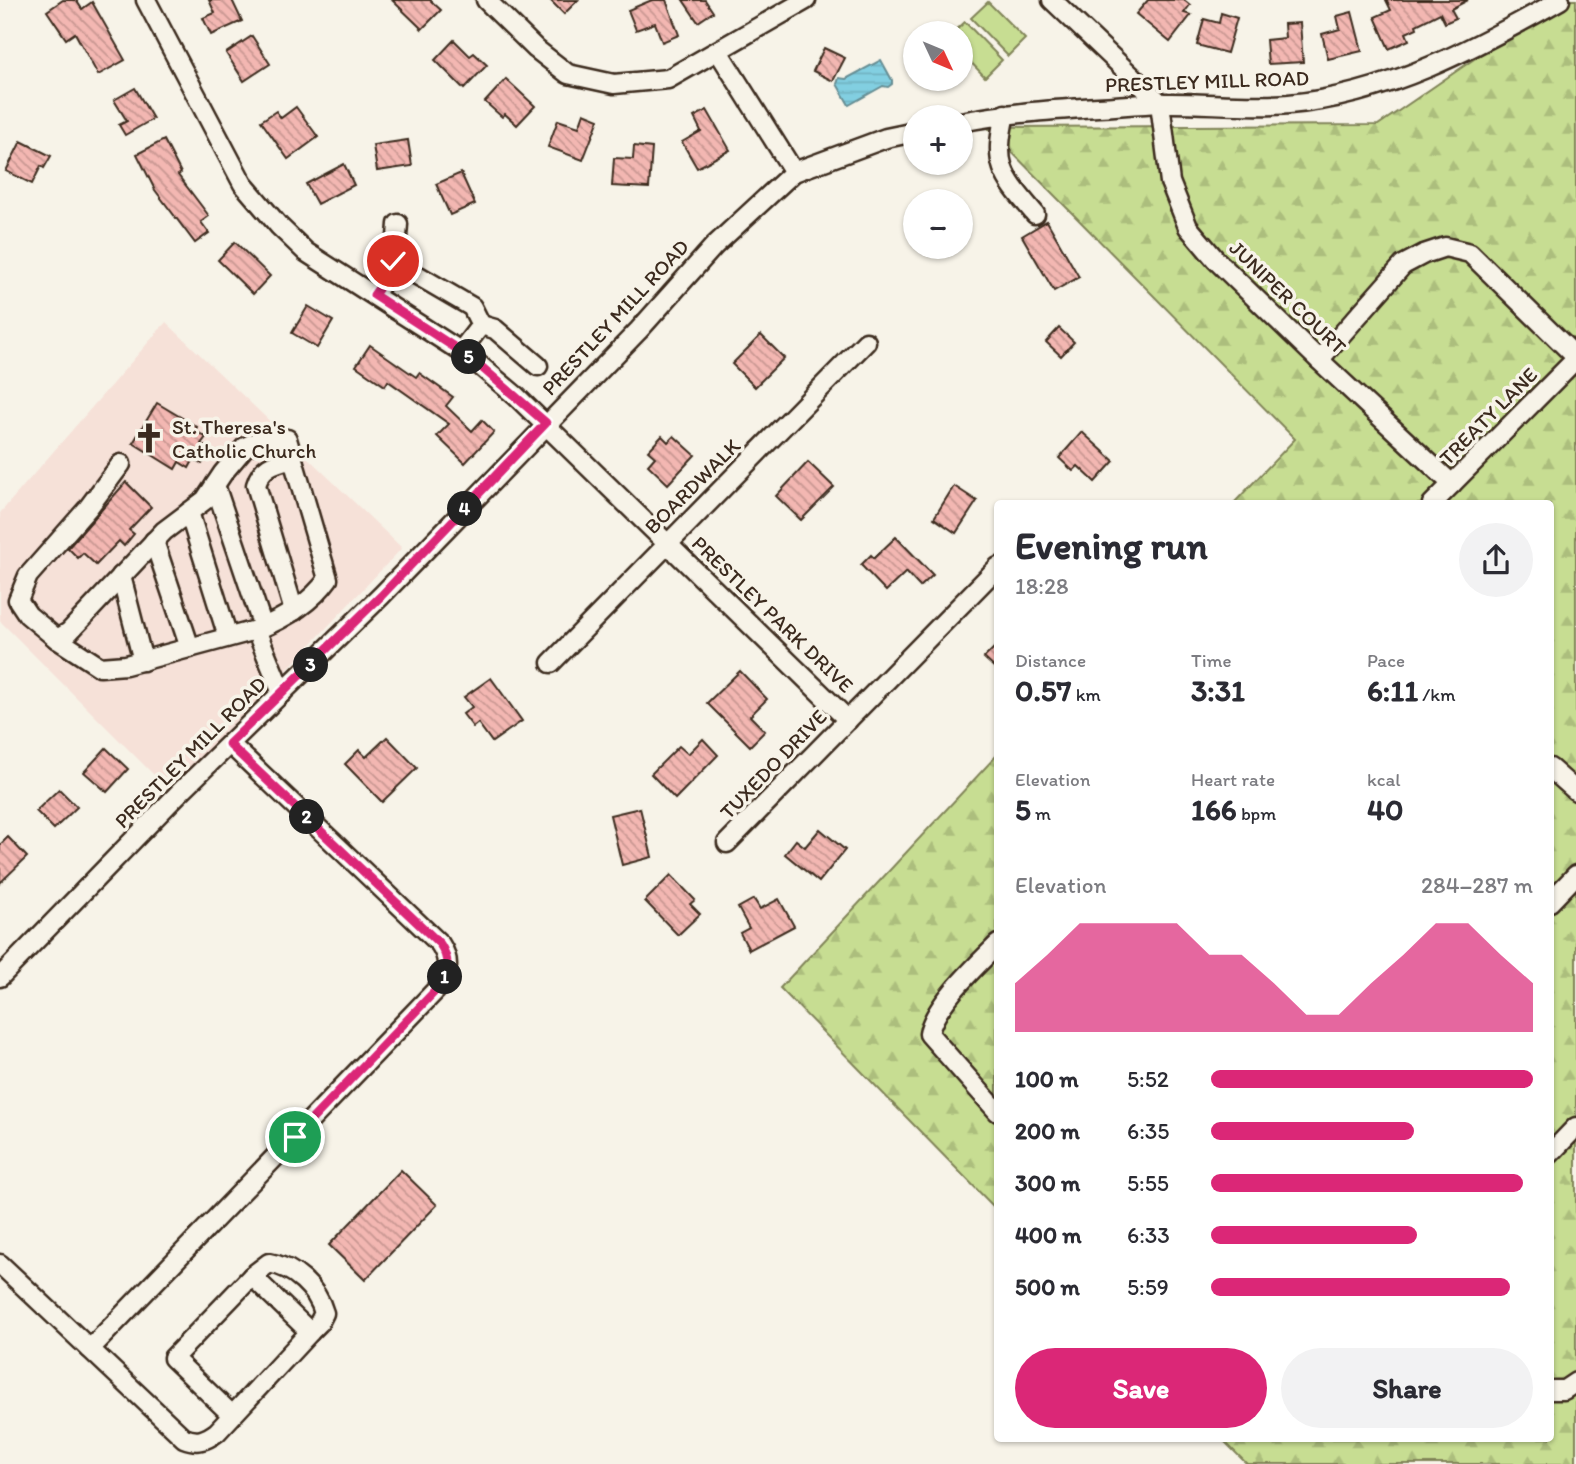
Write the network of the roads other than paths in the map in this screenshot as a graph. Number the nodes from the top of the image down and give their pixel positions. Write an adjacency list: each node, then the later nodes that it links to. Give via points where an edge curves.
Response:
1 (145, 0): 15 (street, PRESTLEY PARK DRIVE, via 243,184 306,252)
2 (486, 0): 6 (street, via 568,74 603,82 668,79)
3 (806, 0): 6 (street)
4 (1052, 0): 7 (street)
5 (1560, 0): 7 (street, PRESTLEY MILL ROAD, via 1514,26 1379,86 1288,104)
6 (718, 51): 11 (street)
7 (1160, 103): 8 (street, PRESTLEY MILL ROAD); 20 (street, JUNIPER COURT, via 1170,182 1188,227)
8 (1005, 114): 9 (street, PRESTLEY MILL ROAD); 12 (street, via 1000,164)
9 (973, 120)
10 (903, 134): 11 (street, PRESTLEY MILL ROAD)
11 (794, 172): 22 (street, PRESTLEY MILL ROAD, via 714,246)
12 (1035, 214)
13 (398, 224): 14 (street)
14 (393, 261): 15 (street); 16 (street, via 472,307)
15 (374, 295): 18 (street, PRESTLEY PARK DRIVE)
16 (481, 325): 18 (street); 21 (street, via 495,329)
17 (866, 342): 30 (street, BOARDWALK)
18 (461, 351): 22 (street, PRESTLEY PARK DRIVE)
19 (1576, 358): 20 (street, via 1470,253 1445,247 1404,265); 25 (street, TREATY LANE)
20 (1319, 360): 25 (street, JUNIPER COURT)
21 (537, 366)
22 (546, 423): 30 (street, PRESTLEY PARK DRIVE); 40 (street, PRESTLEY MILL ROAD)
23 (293, 458): 26 (street, via 287,439 265,438 245,447); 33 (street, via 328,579); 33 (street, via 267,466 256,485)
24 (121, 464): 36 (street, via 28,576 18,600 28,615)
25 (1452, 484): 27 (street, TREATY LANE)
26 (215, 485): 28 (street); 34 (street)
27 (1436, 500)
28 (189, 512): 29 (street); 35 (street)
29 (154, 541): 32 (street); 37 (street)
30 (668, 543): 39 (street, BOARDWALK); 41 (street, PRESTLEY PARK DRIVE)
31 (994, 571): 41 (street, TUXEDO DRIVE)
32 (121, 576): 36 (street); 38 (street)
33 (294, 611): 34 (street)
34 (259, 628): 35 (street); 40 (street)
35 (228, 637): 37 (street)
36 (57, 639): 38 (street, via 100,667)
37 (190, 648): 38 (street)
38 (144, 661)
39 (551, 663)
40 (282, 693): 42 (street, PRESTLEY MILL ROAD)
41 (848, 720): 45 (street, TUXEDO DRIVE)
42 (229, 744): 49 (street, PRESTLEY MILL ROAD); 56 (street, via 440,944 446,953 447,974)
43 (1554, 772): 44 (street)
44 (1576, 791)
45 (727, 843)
46 (1576, 875): 47 (street)
47 (1554, 897)
48 (994, 948): 50 (street, via 931,1020 929,1034)
49 (0, 977)
50 (994, 1107)
51 (1576, 1127): 52 (street)
52 (1554, 1150)
53 (0, 1264): 56 (street)
54 (252, 1276): 55 (street); 55 (street, via 269,1263 284,1265 304,1282 324,1312); 59 (street, via 173,1358)
55 (310, 1332): 59 (street)
56 (90, 1349): 59 (street, via 184,1438 207,1440)
57 (1576, 1382): 58 (street)
58 (1554, 1390)
59 (232, 1416)

